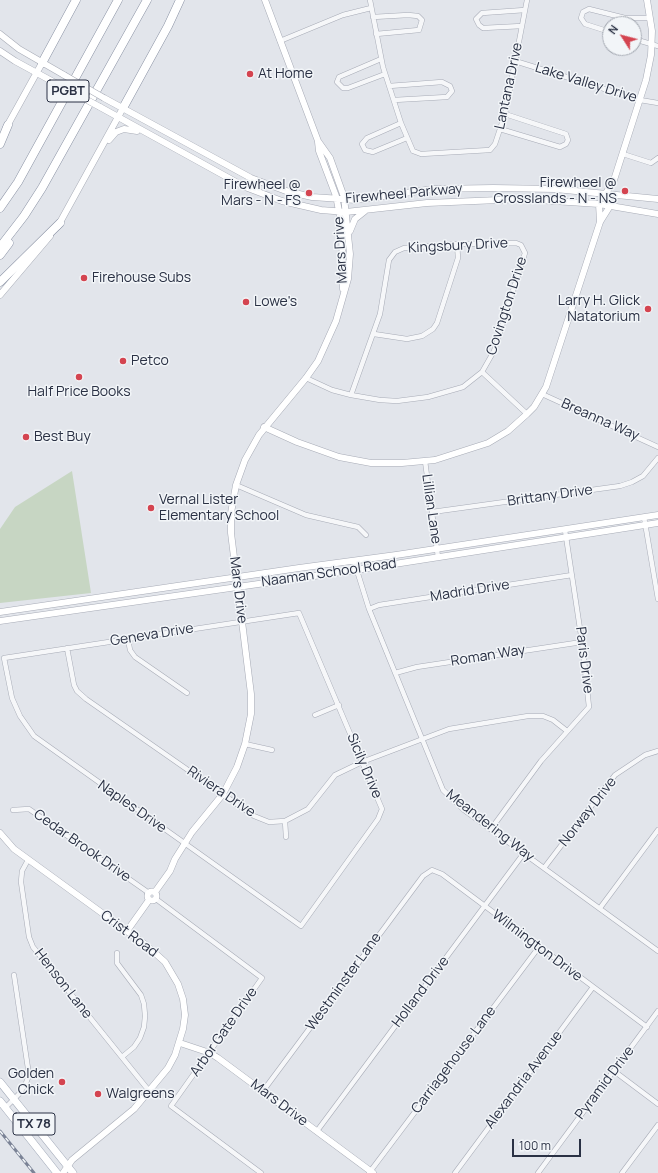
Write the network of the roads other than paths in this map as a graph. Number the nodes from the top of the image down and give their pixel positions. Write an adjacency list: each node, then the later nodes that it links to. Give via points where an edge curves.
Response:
1 (76, 0): 27 (highway)
2 (118, 0): 58 (highway, PGBT, via 18,182)
3 (147, 0): 60 (highway, PGBT)
4 (180, 0): 34 (highway)
5 (265, 0): 20 (main road, Mars Drive)
6 (370, 0): 9 (street)
7 (527, 0): 10 (street, Lantana Drive)
8 (646, 0): 14 (main road)
9 (371, 8): 12 (street); 20 (street, via 343,15)
10 (525, 10): 15 (street, Lantana Drive); 15 (street, via 482,13 476,19 478,25 483,28)
11 (617, 16): 16 (street, via 589,9 583,12 581,18 585,24)
12 (373, 17): 19 (street); 19 (street, via 408,15 418,16 422,20 419,30)
13 (642, 18): 14 (street)
14 (650, 18): 17 (main road)
15 (522, 26): 26 (street, Lantana Drive)
16 (602, 29)
17 (655, 31): 22 (main road)
18 (0, 34): 27 (main road, Firewheel Parkway)
19 (376, 34): 25 (street)
20 (280, 41): 43 (main road, Mars Drive)
21 (642, 41): 22 (street)
22 (651, 44): 23 (street); 32 (main road, via 652,55)
23 (658, 46)
24 (0, 51): 28 (main road, Firewheel Parkway)
25 (381, 59): 29 (street); 29 (street, via 339,76 337,82 343,88 348,88)
26 (515, 61): 32 (street, Lake Valley Drive); 35 (street, Lantana Drive)
27 (42, 63): 28 (main road); 34 (main road, Firewheel Parkway, bridge)
28 (37, 74): 36 (main road, Firewheel Parkway, bridge); 38 (main road)
29 (385, 74): 30 (street)
30 (389, 86): 31 (street); 31 (street, via 442,82 450,86 452,91 447,97)
31 (394, 100): 37 (street)
32 (640, 100): 33 (street, Lake Valley Drive); 45 (main road)
33 (658, 103)
34 (123, 108): 36 (main road); 48 (main road, Firewheel Parkway)
35 (505, 114): 39 (street, Lantana Drive); 39 (street, via 566,134 568,140 560,147)
36 (118, 118): 40 (main road, Firewheel Parkway); 47 (main road)
37 (401, 123): 42 (street); 42 (street, via 367,138 362,144 365,150 373,152)
38 (8, 125): 41 (main road); 44 (highway)
39 (500, 129): 42 (street, Lantana Drive, via 490,150 421,154 413,150)
40 (147, 133): 47 (main road, via 130,129 116,132); 50 (main road, Firewheel Parkway)
41 (0, 138)
42 (408, 138)
43 (318, 141): 54 (main road, Mars Drive, via 319,152); 55 (main road, Mars Drive, via 330,158)
44 (0, 144)
45 (623, 154): 46 (street, via 651,163); 49 (main road)
46 (658, 158)
47 (90, 168): 64 (main road)
48 (251, 178): 50 (main road); 54 (main road, Firewheel Parkway, via 286,191)
49 (614, 180): 51 (main road); 52 (main road, via 615,190)
50 (245, 187): 61 (main road, Firewheel Parkway, via 282,201)
51 (606, 193): 52 (main road, Firewheel Parkway); 55 (main road, Firewheel Parkway, via 555,189 433,189)
52 (619, 194): 53 (main road, Firewheel Parkway)
53 (658, 199)
54 (337, 200): 55 (main road, Firewheel Parkway); 61 (main road, Mars Drive)
55 (344, 200): 61 (main road, Mars Drive)
56 (599, 204): 57 (main road, Firewheel Parkway); 59 (main road, Firewheel Parkway, via 523,199 427,203); 63 (main road)
57 (610, 206): 62 (main road, Firewheel Parkway); 63 (main road)
58 (0, 208)
59 (367, 209): 61 (main road, Firewheel Parkway); 65 (main road, via 355,219)
60 (28, 210): 68 (highway, PGBT); 69 (highway, via 21,228)
61 (343, 212): 65 (main road, Mars Drive); 71 (main road, Mars Drive)
62 (658, 214)
63 (600, 222): 76 (main road, via 566,331)
64 (60, 223): 70 (highway); 72 (main road, via 41,249)
65 (349, 235): 71 (main road, Mars Drive, via 350,261 348,279)
66 (457, 244): 67 (street, Kingsbury Drive); 73 (street, Kingsbury Drive, via 404,248 394,252 389,260); 73 (street, via 458,258 433,329 422,336 407,339)
67 (521, 245): 74 (street, Covington Drive, via 525,253 519,274 494,351)
68 (0, 247)
69 (0, 255)
70 (0, 282)
71 (343, 291): 75 (main road, Mars Drive, via 328,342)
72 (0, 295)
73 (374, 334): 77 (street)
74 (482, 372): 77 (street, Covington Drive, via 463,387 428,398 397,401); 78 (street)
75 (306, 378): 77 (street, Covington Drive, via 332,390); 79 (main road, Mars Drive)
76 (542, 394): 78 (main road); 80 (street, Breanna Way)
77 (351, 395)
78 (527, 414): 82 (main road, via 508,431 488,443 462,453)
79 (264, 427): 82 (main road, via 339,457 372,463); 83 (main road, Mars Drive, via 245,460)
80 (658, 446)
81 (658, 458): 84 (street, Brittany Drive, via 643,476 620,486)
82 (425, 461): 84 (street, Lillian Lane)
83 (236, 485): 90 (street, via 306,515 358,527); 97 (main road, Mars Drive, via 230,524)
84 (432, 512): 92 (street, Lillian Lane)
85 (658, 515): 86 (main road, Naaman School Road)
86 (644, 517): 88 (street); 89 (main road, Naaman School Road)
87 (658, 523): 88 (main road, Naaman School Road)
88 (646, 525): 91 (main road, Naaman School Road); 99 (street)
89 (565, 530): 91 (street, Paris Drive); 92 (main road, Naaman School Road)
90 (366, 535)
91 (566, 537): 93 (main road, Naaman School Road); 96 (street, Paris Drive)
92 (437, 548): 93 (street, Lillian Lane); 94 (main road, Naaman School Road)
93 (438, 556): 95 (main road, Naaman School Road)
94 (354, 561): 95 (street, Meandering Way); 97 (main road, Naaman School Road)
95 (356, 570): 98 (main road, Naaman School Road); 100 (street, Meandering Way)
96 (572, 575): 100 (street, Madrid Drive, via 379,605); 106 (street, Paris Drive)
97 (236, 577): 98 (main road, Mars Drive); 101 (main road, Naaman School Road)
98 (237, 586): 103 (main road, Naaman School Road); 104 (main road, Mars Drive)
99 (658, 599)
100 (369, 609): 109 (street, Meandering Way)
101 (0, 612)
102 (299, 613): 104 (street, Geneva Drive); 111 (street, Sicily Drive)
103 (0, 621)
104 (242, 621): 105 (street, Geneva Drive); 115 (main road, Mars Drive, via 251,694 251,714)
105 (128, 639): 107 (street, Geneva Drive); 110 (street, via 130,650 135,657)
106 (582, 642): 109 (street, Roman Way, via 417,667); 113 (street, Paris Drive, via 589,708)
107 (67, 648): 108 (street, Geneva Drive); 119 (street, Riviera Drive, via 72,679 77,691)
108 (4, 658): 126 (street, Naples Drive, via 12,698 20,716 34,736)
109 (395, 673): 114 (street, Meandering Way)
110 (187, 693)
111 (339, 705): 112 (street); 118 (street, Sicily Drive)
112 (315, 714)
113 (567, 731): 114 (street, Riviera Drive, via 543,716 528,716 449,728); 122 (street, Paris Drive, via 541,761)
114 (422, 738): 118 (street, Riviera Drive); 122 (street, Meandering Way, via 443,790 464,810)
115 (245, 744): 116 (street); 119 (main road, Mars Drive)
116 (272, 750)
117 (658, 751): 129 (street, Norway Drive, via 645,755 615,775)
118 (362, 762): 121 (street, Riviera Drive, via 335,775 308,809); 134 (street, Sicily Drive, via 382,814)
119 (223, 794): 121 (street, Riviera Drive, via 254,816 269,822); 126 (main road, Mars Drive)
120 (13, 810): 131 (street, Cedar Brook Drive, via 29,809)
121 (285, 821): 125 (street)
122 (491, 829): 127 (street, Meandering Way)
123 (658, 830): 133 (street)
124 (0, 833): 128 (main road, Crist Road)
125 (286, 837)
126 (184, 844): 131 (main road, Mars Drive, via 170,871); 134 (street, Naples Drive)
127 (524, 854): 129 (street, Meandering Way); 132 (street, Holland Drive)
128 (28, 860): 135 (main road, Crist Road); 146 (street, Henson Lane, via 22,871 21,882 29,937 33,947)
129 (544, 868): 133 (street, Meandering Way)
130 (426, 873): 132 (street, Wilmington Drive, via 432,870 442,874); 149 (street, Westminster Lane)
131 (152, 896): 135 (main road, Mars Drive); 140 (street, Cedar Brook Drive)
132 (485, 906): 136 (street, Wilmington Drive); 156 (street, Holland Drive)
133 (600, 908): 137 (street, Meandering Way)
134 (301, 926)
135 (127, 931): 144 (main road, Crist Road, via 165,962 178,984 185,1015)
136 (539, 947): 141 (street, Wilmington Drive); 158 (street, Carriagehouse Lane)
137 (658, 951)
138 (117, 953): 146 (street, via 117,963 141,995 145,1016 140,1038)
139 (14, 975): 151 (street, via 29,1075)
140 (262, 978): 145 (street, Arbor Gate Drive)
141 (593, 987): 143 (street, Wilmington Drive); 163 (street, Alexandria Avenue)
142 (658, 1011): 143 (street, Pyramid Drive)
143 (646, 1027): 147 (street, Pyramid Drive)
144 (180, 1043): 145 (main road, Mars Drive); 150 (main road, Crist Road, via 168,1068)
145 (210, 1053): 149 (main road, Mars Drive); 162 (street, Arbor Gate Drive, via 171,1106)
146 (122, 1057): 150 (street, Henson Lane)
147 (614, 1071): 153 (street); 164 (street, Pyramid Drive)
148 (0, 1082): 151 (main road, TX 78)
149 (264, 1091): 156 (main road, Mars Drive)
150 (150, 1092): 157 (main road, Crist Road, via 134,1109)
151 (14, 1100): 154 (street); 157 (main road, TX 78)
152 (0, 1102): 154 (main road, TX 78)
153 (658, 1104)
154 (5, 1108): 159 (main road, TX 78)
155 (658, 1125): 165 (street)
156 (317, 1131): 158 (main road, Mars Drive)
157 (67, 1166): 160 (main road, Crist Road); 161 (main road, TX 78)
158 (371, 1172)
159 (57, 1173)
160 (63, 1173)
161 (73, 1173)
162 (260, 1173)
163 (455, 1173)
164 (538, 1173)
165 (622, 1173)

